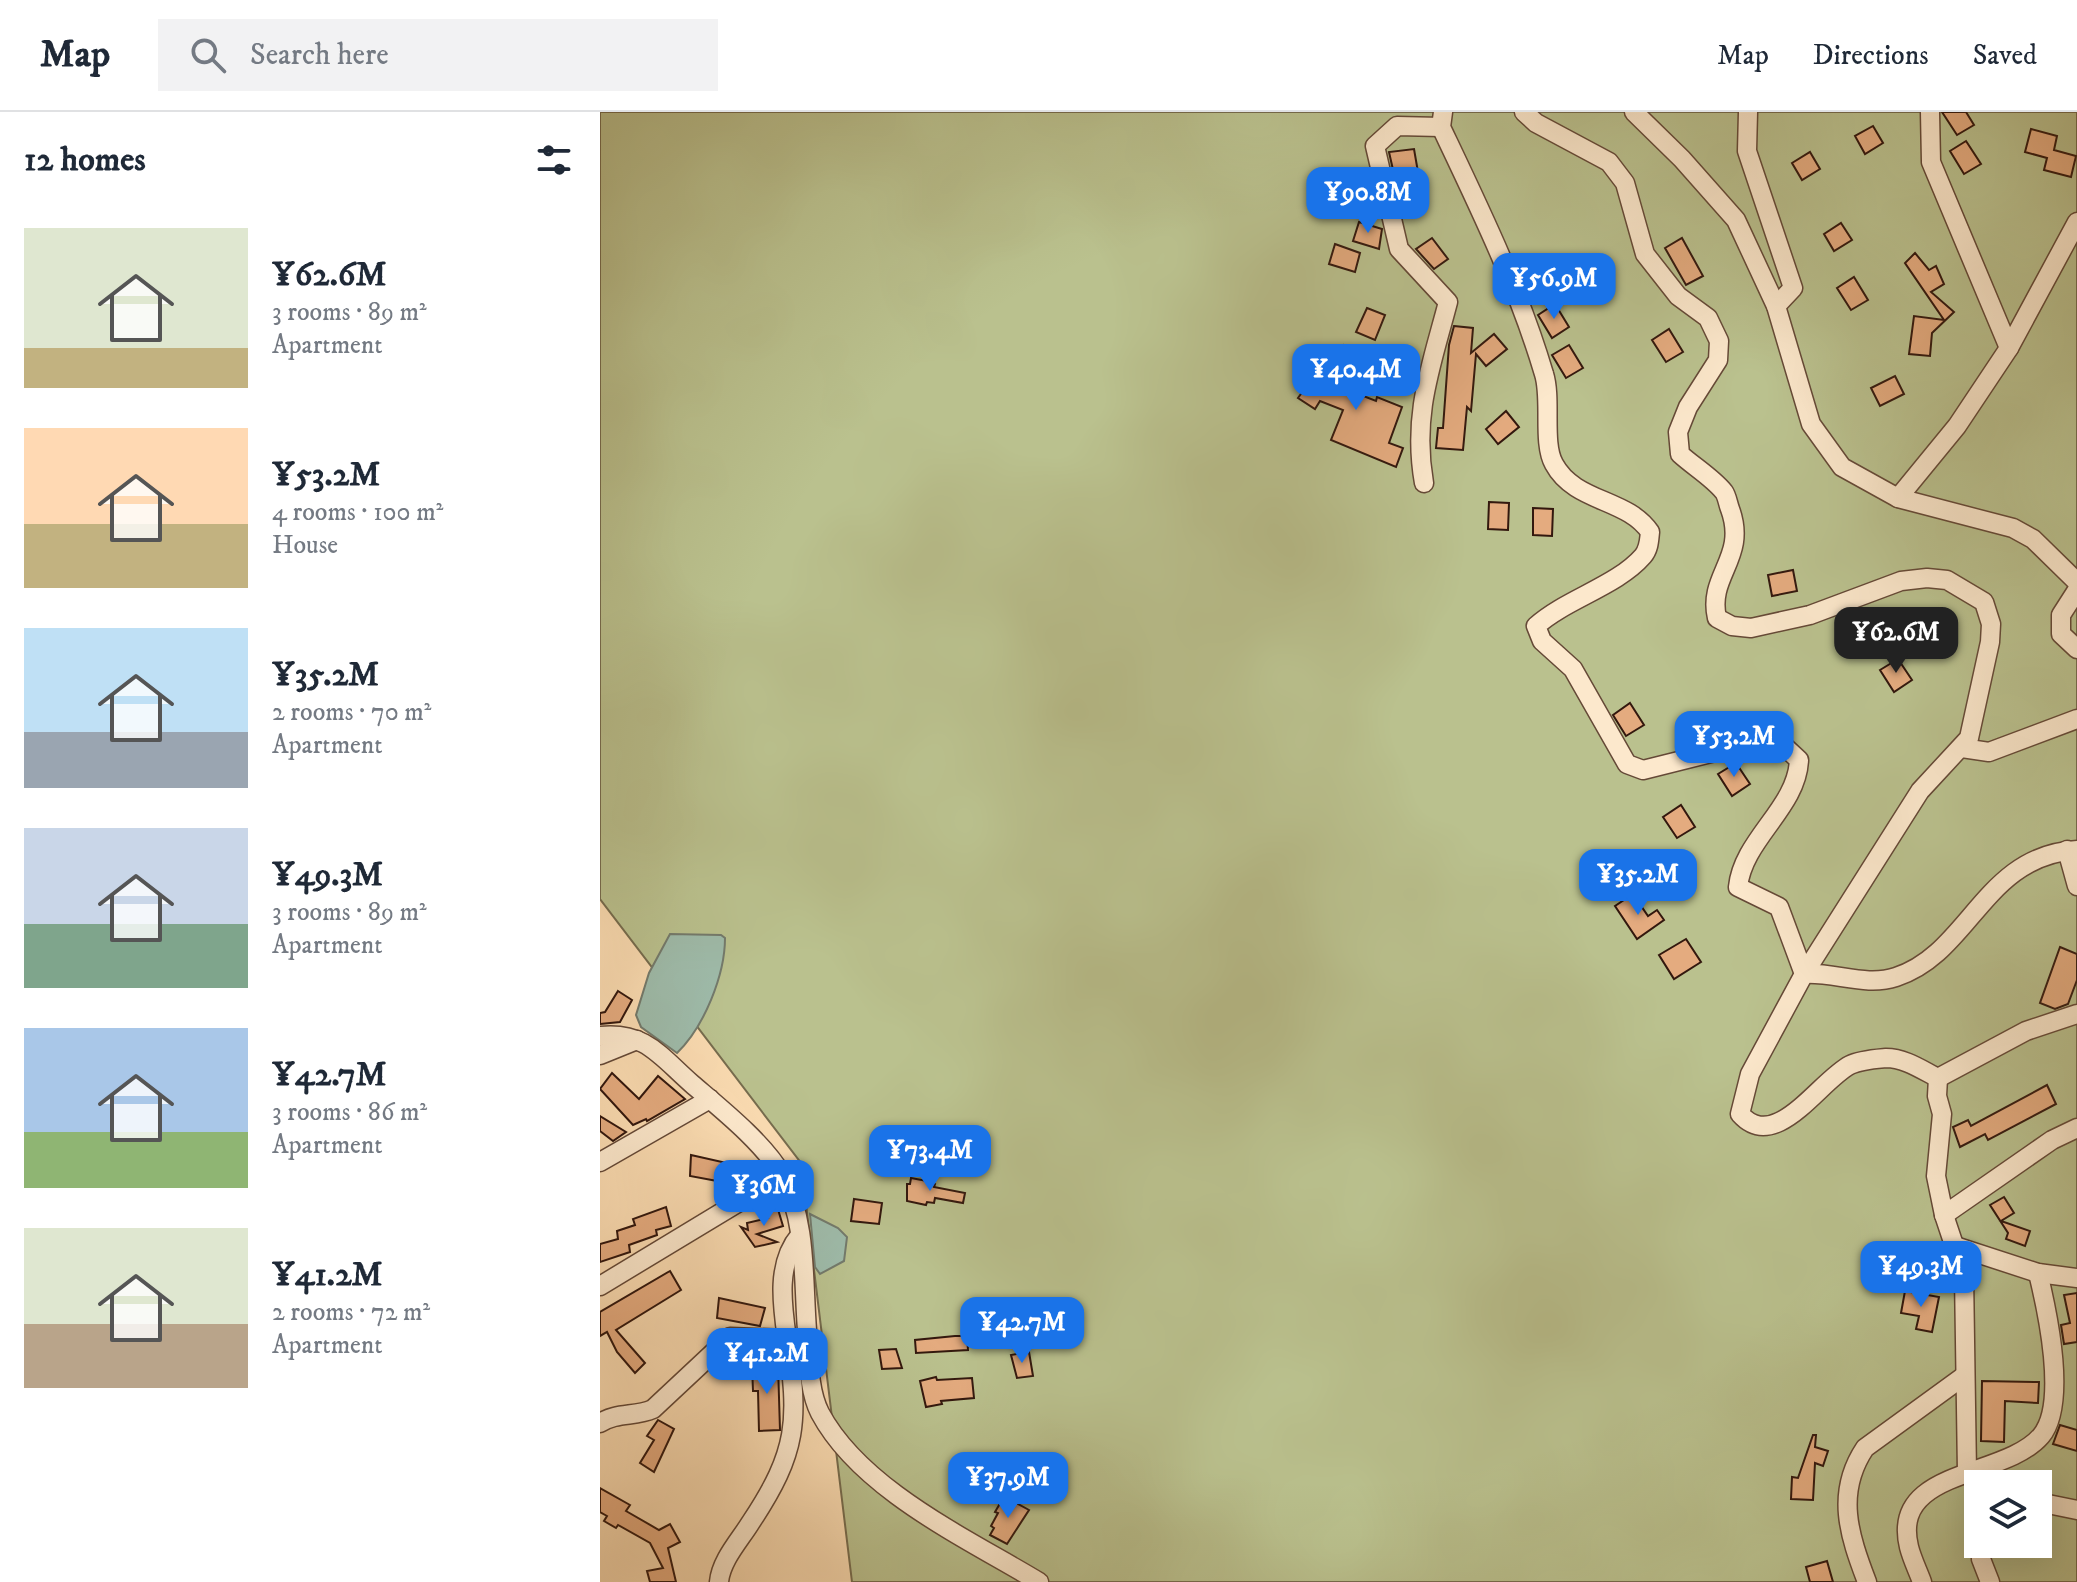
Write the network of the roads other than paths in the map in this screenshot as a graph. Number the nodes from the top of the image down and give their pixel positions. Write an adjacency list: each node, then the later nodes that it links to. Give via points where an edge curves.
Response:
1 (1524, 112): 17 (street, via 1609,162 1625,183 1645,254 1678,296 1708,318 1719,341 1718,360 1678,432 1680,454 1724,492 1737,529 1717,589 1717,618 1751,628 1810,615 1901,581 1947,580 1984,602 1991,624 1969,738)
2 (1634, 112): 9 (street, via 1736,220)
3 (1748, 112): 9 (street, via 1747,151 1793,288)
4 (1930, 112): 10 (street, via 1931,162)
5 (1442, 119): 11 (street, via 1397,126 1375,146 1399,249 1448,302 1420,408); 20 (street, via 1545,377 1551,461 1575,487 1632,513 1650,532 1649,546 1623,572 1536,626 1542,641 1573,669 1627,764 1643,770 1759,741 1785,747 1799,760 1793,787 1740,867 1738,887 1779,907)
6 (2077, 222): 8 (street)
7 (2077, 256): 8 (street)
8 (2057, 258): 10 (street)
9 (1776, 306): 12 (street, via 1811,424 1830,454 1861,480)
10 (2009, 348): 12 (street, via 1957,426)
11 (1424, 483)
12 (1898, 498): 13 (street, via 2013,528 2033,539)
13 (2077, 582)
14 (2077, 590): 15 (street, via 2061,615 2061,634)
15 (2077, 649)
16 (2077, 719): 17 (street, via 1989,752)
17 (1962, 748): 20 (street, via 1920,791)
18 (2072, 850): 19 (street); 20 (street, via 2047,853 2022,866 1924,965 1894,978 1867,981)
19 (2077, 886)
20 (1804, 974): 25 (street, via 1750,1074 1740,1114 1747,1123 1762,1127 1785,1120 1841,1072 1865,1061 1901,1059)
21 (2077, 1014): 25 (street, via 2026,1031)
22 (600, 1036): 23 (street)
23 (640, 1039): 24 (street); 26 (street)
24 (600, 1055)
25 (1938, 1078): 30 (street, via 1942,1114 1936,1176)
26 (710, 1099): 28 (street); 29 (street)
27 (2077, 1128): 30 (street)
28 (600, 1162)
29 (782, 1176): 31 (street); 35 (street)
30 (1944, 1215): 32 (street)
31 (800, 1235): 36 (street, via 792,1245 783,1282); 46 (street, via 811,1376 818,1410 831,1431 920,1513)
32 (1955, 1246): 33 (street); 37 (street, via 1964,1275)
33 (2038, 1273): 34 (street); 40 (street, via 2051,1323 2050,1417 2042,1436)
34 (2077, 1278)
35 (600, 1286)
36 (787, 1339): 38 (street, via 730,1337 653,1409); 45 (street, via 796,1408 788,1458 729,1555)
37 (1964, 1376): 39 (street); 47 (street, via 1865,1448 1856,1462 1845,1491 1847,1515)
38 (600, 1423)
39 (1967, 1470)
40 (1980, 1470)
41 (1964, 1474): 48 (street, via 1922,1495 1907,1520 1909,1547)
42 (2052, 1505): 43 (street)
43 (2077, 1510)
44 (1981, 1558): 49 (street)
45 (719, 1582)
46 (1039, 1582)
47 (1867, 1582)
48 (1922, 1582)
49 (1990, 1582)

